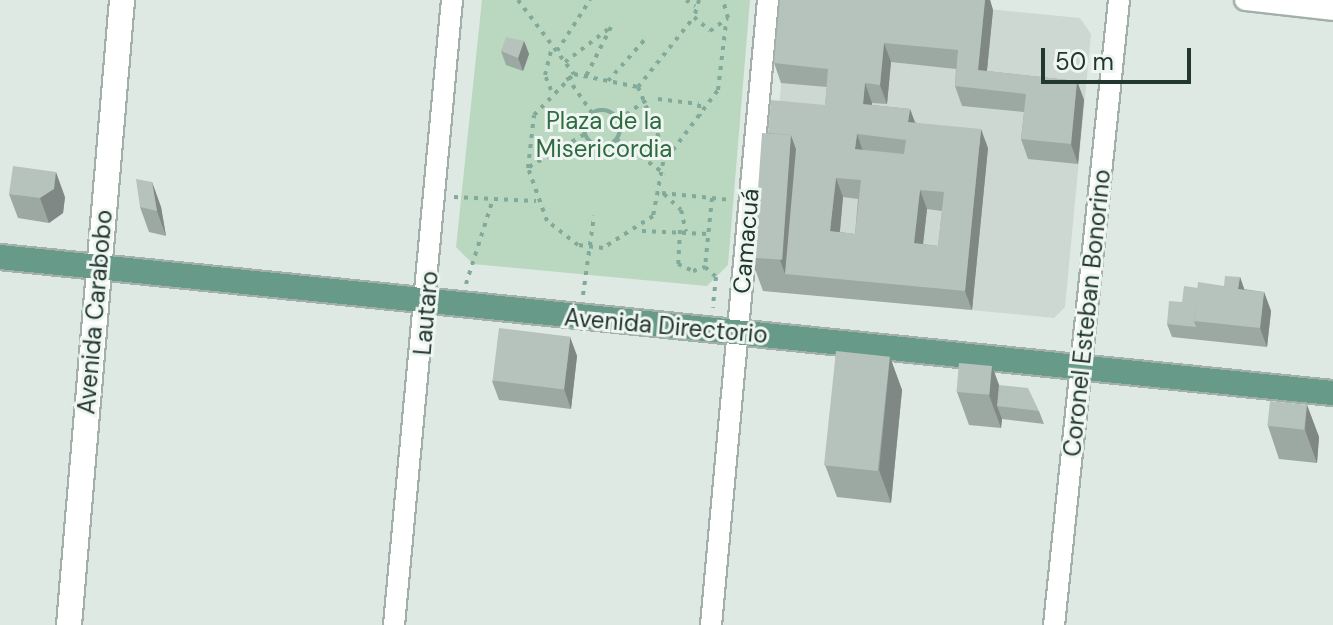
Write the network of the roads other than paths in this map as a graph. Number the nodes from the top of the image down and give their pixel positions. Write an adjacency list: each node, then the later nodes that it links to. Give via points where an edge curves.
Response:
1 (122, 0): 8 (main road, Avenida Carabobo)
2 (452, 0): 9 (street, Lautaro)
3 (768, 0): 10 (street, Camacuá)
4 (1119, 0): 11 (street, Coronel Esteban Bonorino)
5 (1245, 0): 6 (street)
6 (1333, 10)
7 (0, 257): 8 (main road, Avenida Directorio)
8 (98, 268): 9 (main road, Avenida Directorio); 13 (main road, Avenida Carabobo)
9 (427, 301): 10 (main road, Avenida Directorio); 14 (street, Lautaro)
10 (738, 332): 11 (main road, Avenida Directorio); 15 (street, Camacuá)
11 (1082, 367): 12 (main road, Avenida Directorio); 16 (street, Coronel Esteban Bonorino)
12 (1333, 393)
13 (69, 625)
14 (394, 625)
15 (711, 625)
16 (1054, 625)

